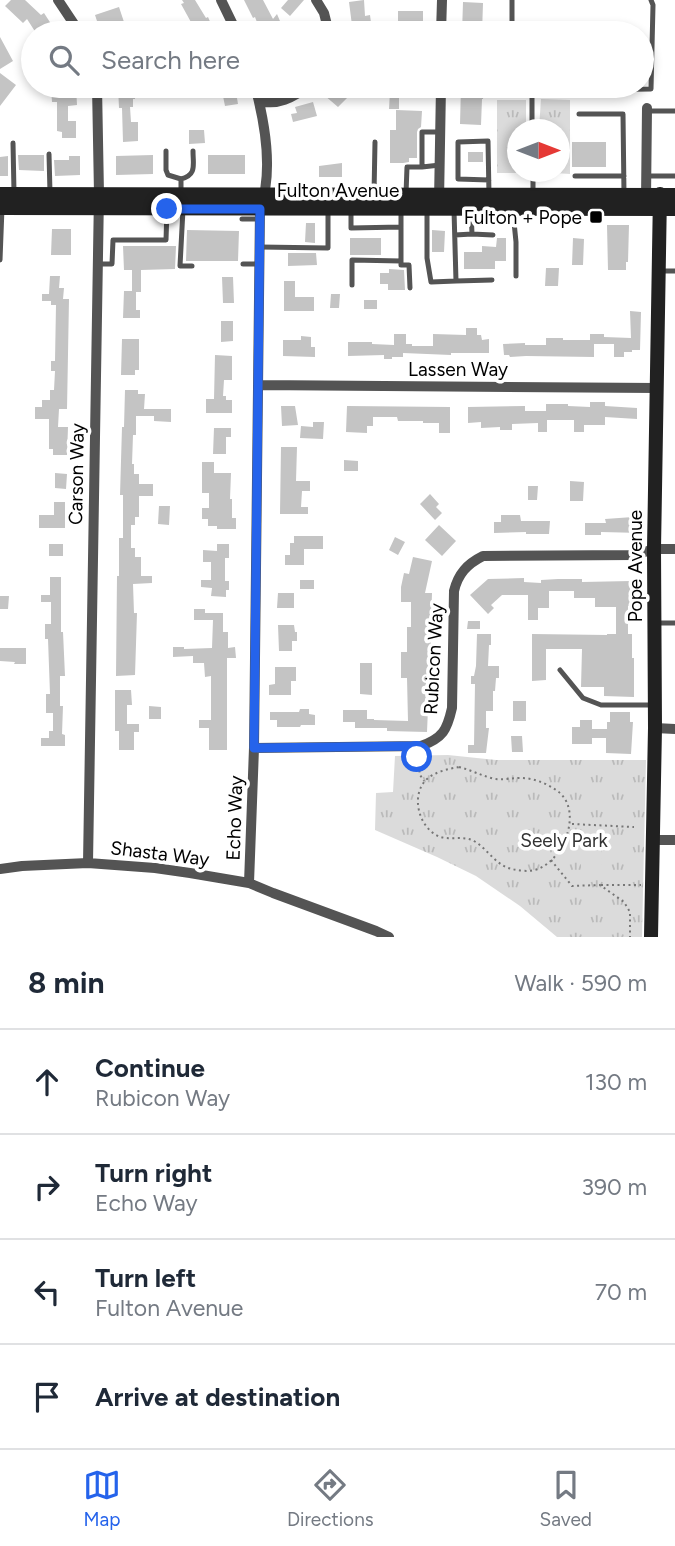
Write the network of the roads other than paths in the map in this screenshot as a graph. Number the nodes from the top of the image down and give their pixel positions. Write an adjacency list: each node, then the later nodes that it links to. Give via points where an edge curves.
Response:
1 (58, 0): 7 (street)
2 (221, 0): 8 (street)
3 (316, 0): 9 (street)
4 (442, 0): 10 (street)
5 (512, 0): 11 (lane)
6 (651, 0): 12 (lane)
7 (72, 21)
8 (231, 21)
9 (326, 21)
10 (442, 21)
11 (512, 21)
12 (653, 21)
13 (97, 98): 45 (street, Carson Way)
14 (288, 98): 17 (street)
15 (441, 98): 22 (street)
16 (532, 98): 21 (lane)
17 (259, 100): 38 (street, Echo Way, via 267,160)
18 (647, 110): 19 (lane); 32 (street)
19 (675, 111)
20 (579, 114): 31 (lane, via 623,114)
21 (532, 119)
22 (440, 132): 28 (street); 29 (lane, via 422,132)
23 (375, 142): 39 (lane)
24 (13, 143): 44 (lane)
25 (166, 151): 37 (lane, via 168,176)
26 (193, 151): 37 (lane, via 192,173)
27 (49, 154): 36 (lane)
28 (440, 165): 29 (lane); 41 (street)
29 (422, 167): 40 (lane, via 407,167)
30 (575, 176): 31 (lane)
31 (624, 176): 43 (lane)
32 (647, 176): 33 (lane); 47 (street)
33 (675, 176)
34 (533, 182): 46 (lane)
35 (489, 187): 35 (lane, via 458,179 458,142 488,141); 41 (main road, Fulton Avenue); 42 (main road, Fulton Avenue); 54 (lane)
36 (50, 194): 44 (main road, Fulton Avenue); 45 (main road, Fulton Avenue)
37 (182, 194): 38 (main road, Fulton Avenue); 45 (main road, Fulton Avenue); 48 (main road, Fulton Avenue); 56 (main road, Fulton Avenue); 68 (lane, via 180,266)
38 (265, 194): 39 (main road, Fulton Avenue); 56 (street, Echo Way)
39 (374, 194): 40 (main road, Fulton Avenue)
40 (406, 194): 41 (main road, Fulton Avenue)
41 (439, 194): 52 (street)
42 (514, 194): 46 (main road, Fulton Avenue); 55 (lane)
43 (624, 194): 46 (main road, Fulton Avenue); 47 (main road, Fulton Avenue)
44 (4, 201): 45 (main road, Fulton Avenue); 63 (lane)
45 (98, 201): 48 (main road, Fulton Avenue); 65 (street, Carson Way)
46 (533, 202): 47 (main road, Fulton Avenue); 55 (main road, Fulton Avenue)
47 (661, 202): 69 (main road, Pope Avenue)
48 (167, 209): 65 (lane, via 166,240 113,240 112,264)
49 (328, 209): 50 (main road, Fulton Avenue); 56 (main road, Fulton Avenue); 62 (lane, via 328,248)
50 (351, 209): 51 (main road, Fulton Avenue); 58 (lane, via 351,228)
51 (401, 209): 52 (main road, Fulton Avenue); 58 (lane)
52 (440, 209): 53 (main road, Fulton Avenue); 60 (lane); 73 (lane, via 427,258 431,282)
53 (471, 209): 54 (main road, Fulton Avenue); 59 (lane)
54 (489, 210): 55 (main road, Fulton Avenue)
55 (513, 210): 71 (lane)
56 (260, 214): 57 (lane); 62 (street, Echo Way)
57 (242, 219)
58 (401, 227): 64 (lane)
59 (472, 234): 60 (lane); 61 (lane)
60 (455, 235): 73 (lane)
61 (493, 235)
62 (260, 247): 67 (street, Echo Way)
63 (0, 260)
64 (401, 261): 74 (lane, via 352,260); 75 (lane, via 401,265 410,265)
65 (97, 264): 89 (street, Carson Way)
66 (243, 264): 67 (lane)
67 (259, 264): 76 (street, Echo Way)
68 (192, 265)
69 (659, 271): 70 (lane); 77 (main road, Pope Avenue)
70 (675, 271)
71 (516, 276)
72 (492, 280): 73 (lane)
73 (456, 281)
74 (352, 285)
75 (410, 288)
76 (258, 385): 77 (street, Lassen Way); 86 (street, Echo Way)
77 (657, 388): 78 (main road, Pope Avenue)
78 (654, 549): 79 (street, Rubicon Way); 80 (main road, Pope Avenue); 86 (street, Rubicon Way, via 635,555 483,556 468,565 454,591 452,708 443,734 433,742)
79 (675, 549)
80 (654, 623): 81 (lane); 83 (main road, Pope Avenue)
81 (675, 623)
82 (560, 670): 83 (lane, via 583,698 601,705)
83 (655, 705): 84 (main road, Pope Avenue)
84 (655, 728): 85 (street); 87 (main road, Pope Avenue)
85 (675, 729)
86 (254, 748): 91 (street, Echo Way)
87 (654, 840): 88 (street); 93 (main road, Pope Avenue)
88 (675, 840)
89 (88, 863): 90 (street, Shasta Way); 91 (street, Shasta Way)
90 (0, 869)
91 (249, 883): 92 (street, Shasta Way)
92 (389, 937)
93 (651, 937)

